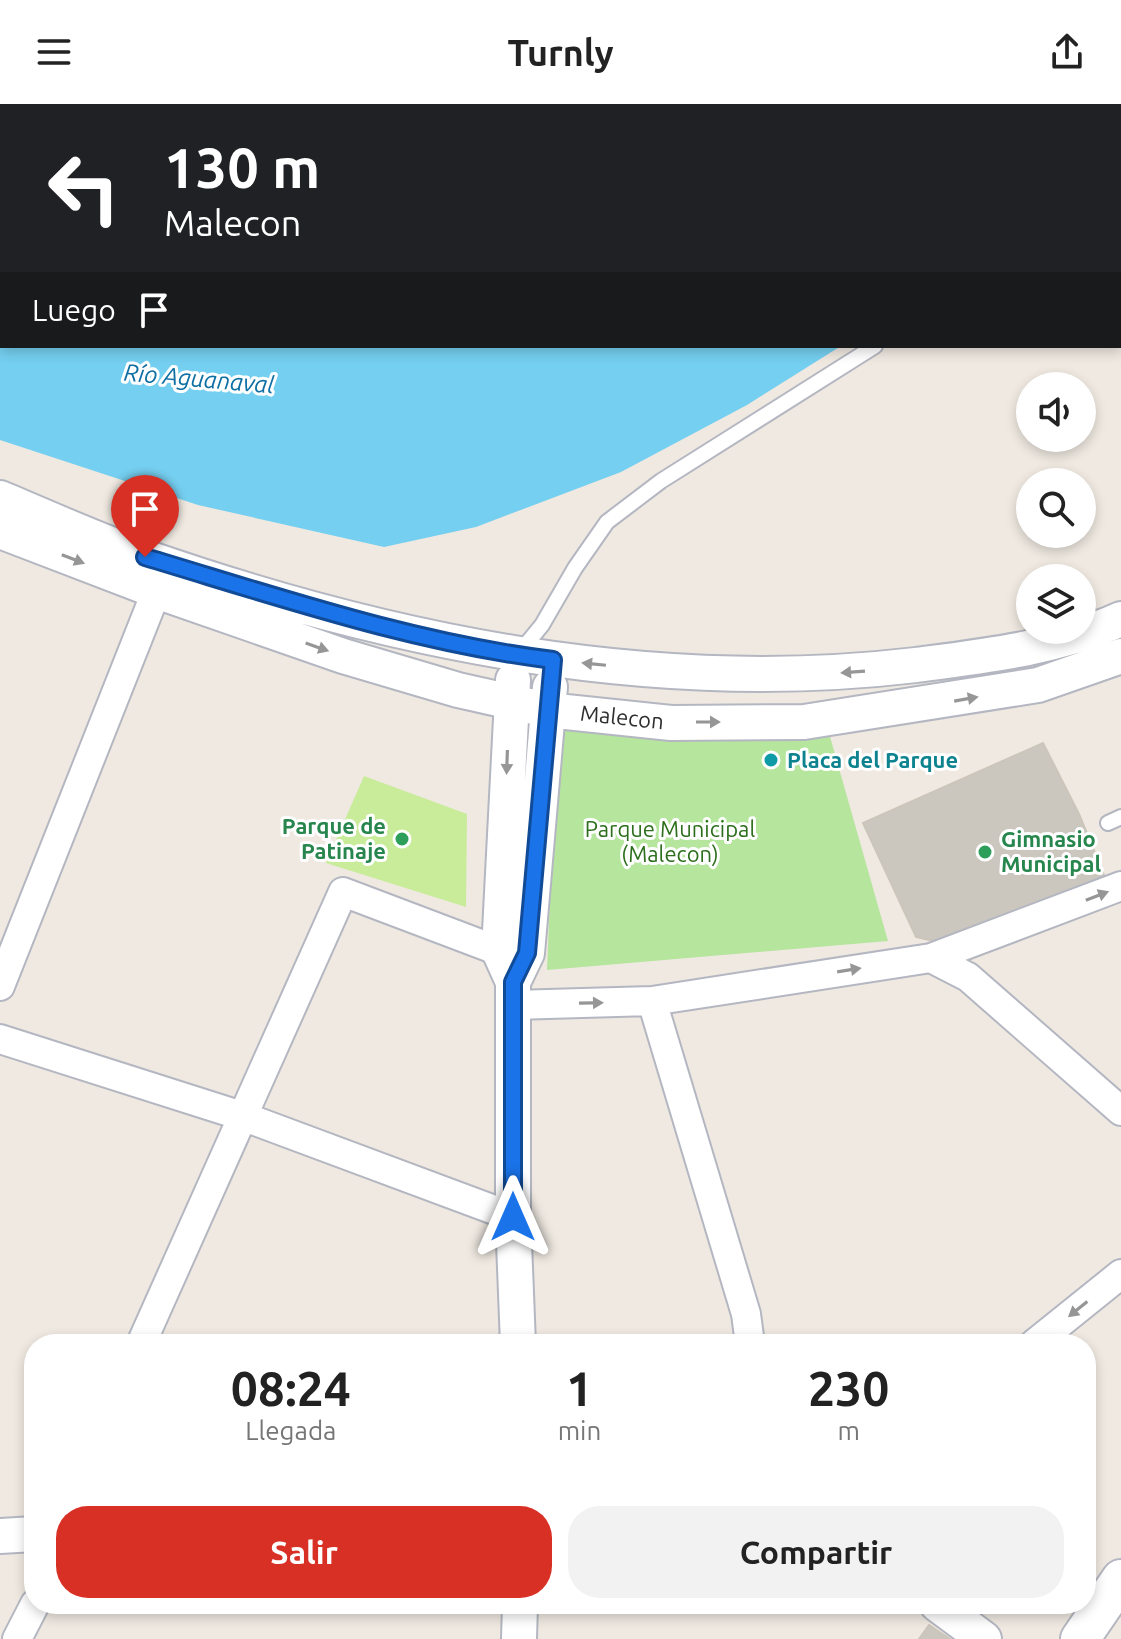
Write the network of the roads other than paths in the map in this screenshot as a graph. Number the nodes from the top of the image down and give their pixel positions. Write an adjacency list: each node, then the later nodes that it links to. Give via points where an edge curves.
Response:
1 (872, 348): 6 (lane, via 661,481 607,522)
2 (0, 498): 4 (street, Malecon)
3 (0, 531): 4 (street, Malecon, one-way to 4)
4 (162, 578): 7 (street, Malecon); 10 (street, Malecon, one-way to 10, via 343,656); 15 (street)
5 (1121, 619): 9 (street, Malecon, one-way to 9, via 1000,654 859,672 688,674)
6 (542, 625): 7 (lane); 9 (lane)
7 (516, 656): 9 (street, Malecon); 10 (street)
8 (1121, 656): 11 (street, Malecon, one-way to 8, via 671,723 804,722 1038,685)
9 (553, 660): 11 (street)
10 (509, 703): 11 (street, Malecon); 14 (street, one-way to 14)
11 (547, 710): 14 (street)
12 (1121, 886): 13 (street, one-way to 12)
13 (931, 958): 16 (street, one-way to 13); 18 (street, via 968,977)
14 (513, 973): 16 (street, one-way to 16); 19 (street, via 343,892); 20 (street)
15 (0, 986)
16 (652, 1001): 24 (street)
17 (0, 1039): 19 (street)
18 (1121, 1111)
19 (242, 1116): 20 (street); 22 (street)
20 (513, 1217): 23 (street)
21 (1121, 1274): 25 (street, one-way to 25)
22 (145, 1334)
23 (518, 1334)
24 (749, 1334)
25 (1046, 1334)
26 (24, 1535): 27 (street)
27 (0, 1536)
28 (1121, 1579): 35 (main road)
29 (30, 1614): 32 (street)
30 (520, 1614): 33 (street)
31 (950, 1614): 34 (street)
32 (17, 1639)
33 (519, 1639)
34 (984, 1639)
35 (1080, 1639)

